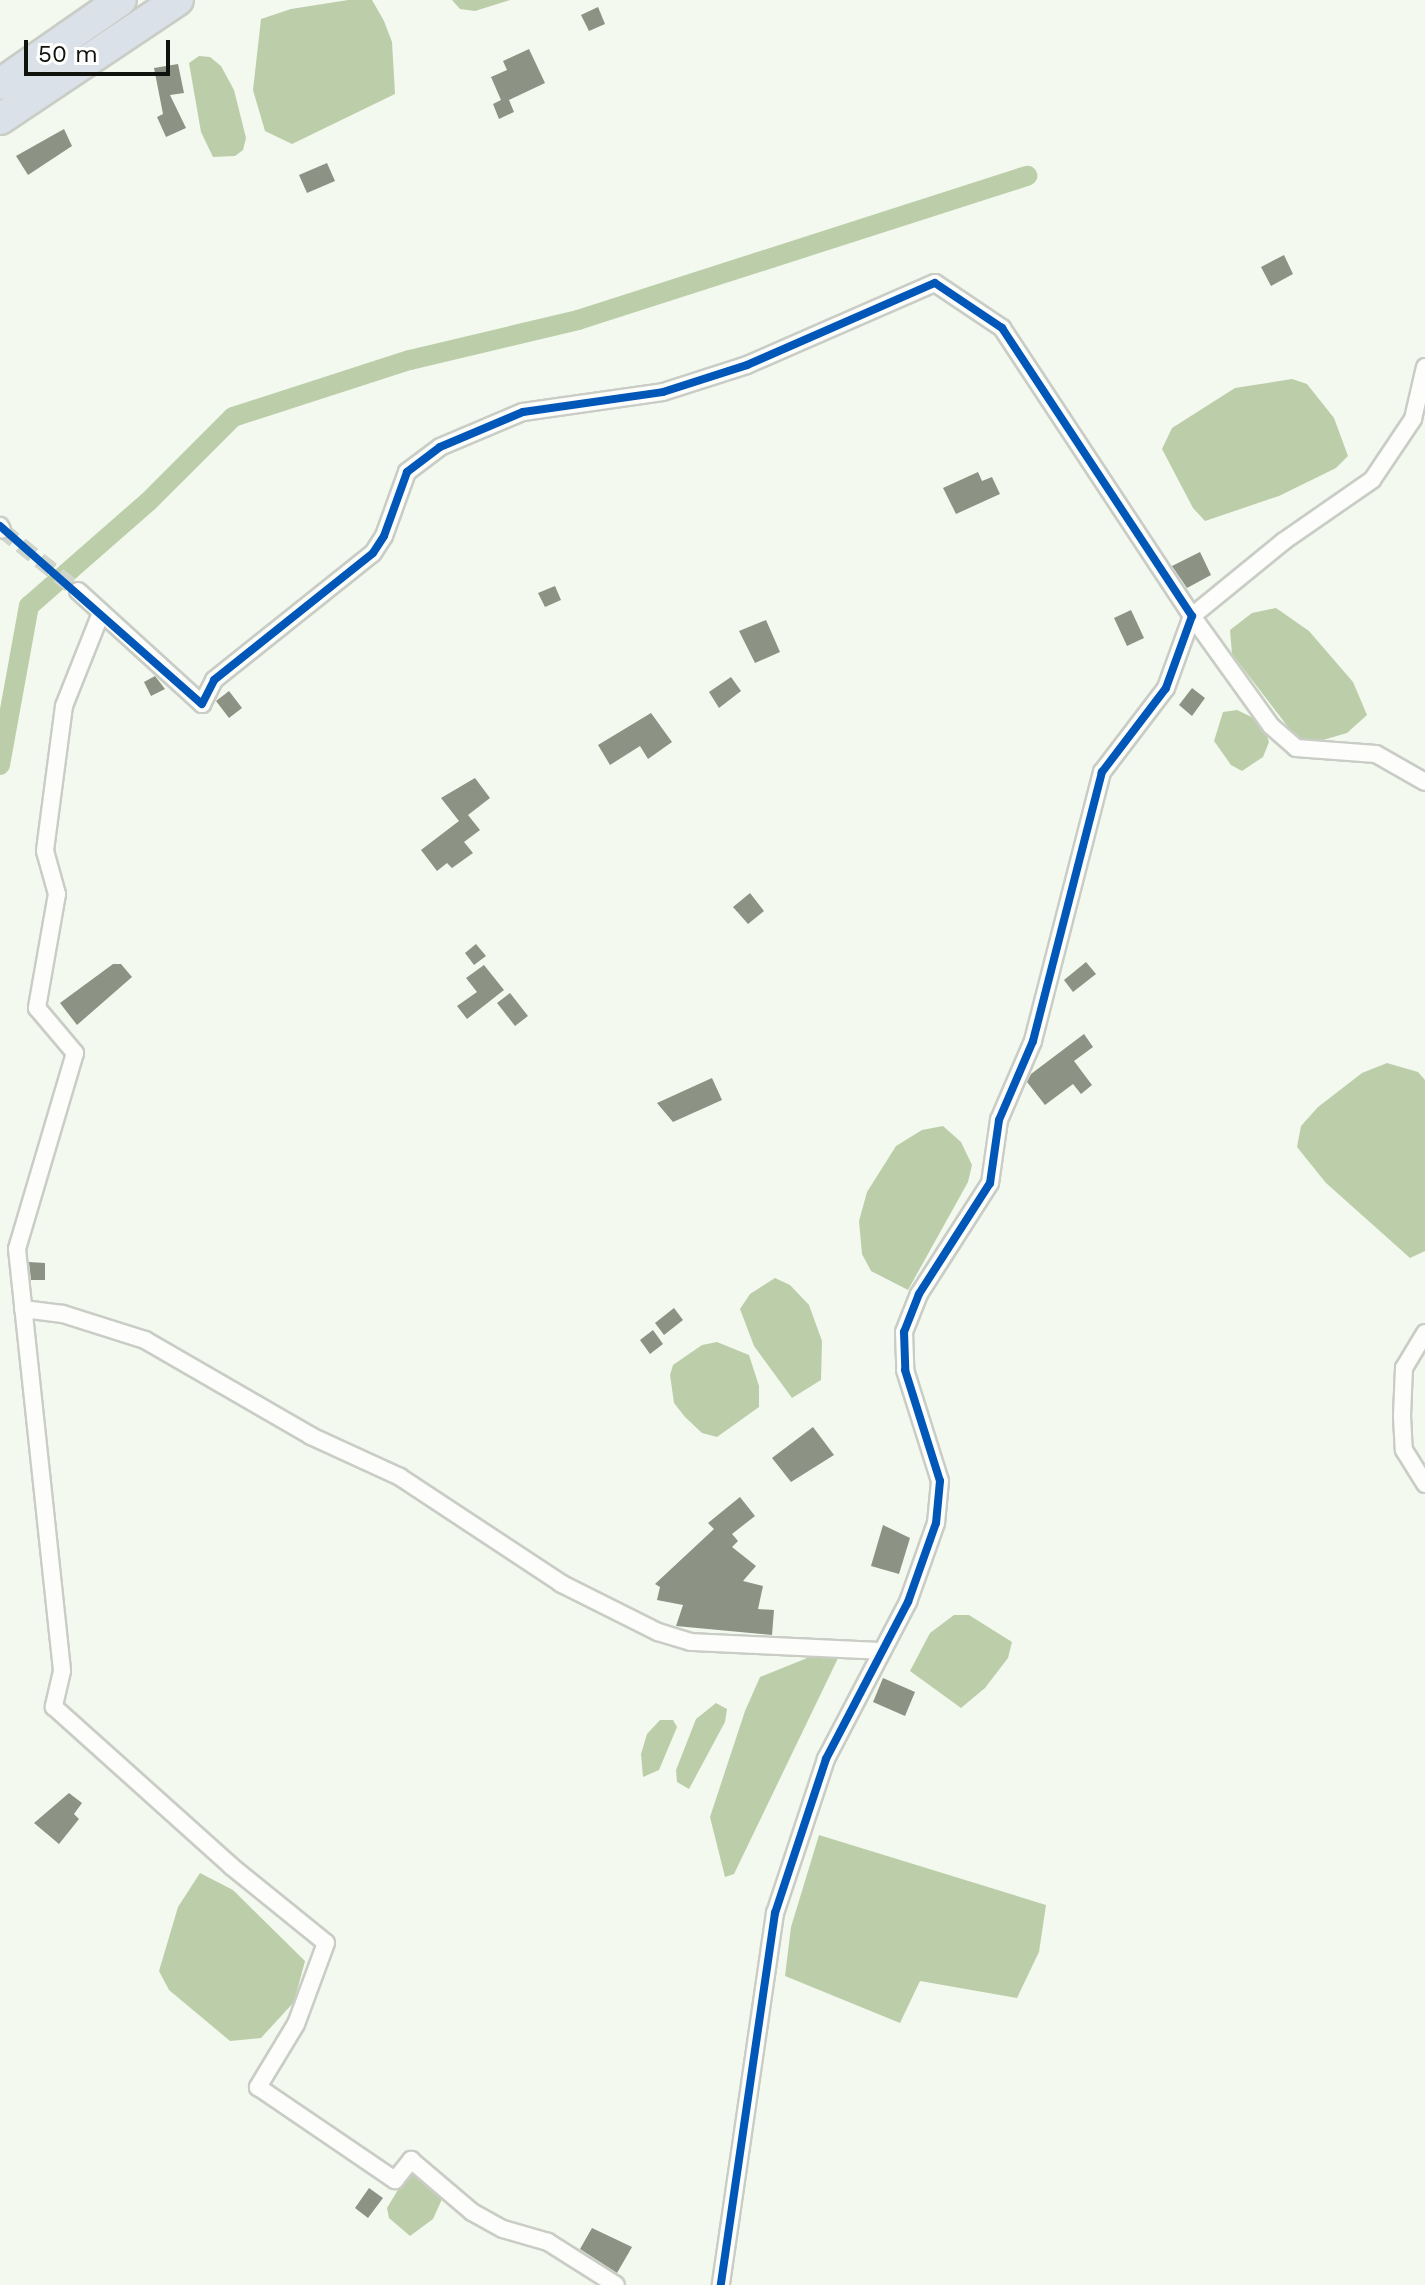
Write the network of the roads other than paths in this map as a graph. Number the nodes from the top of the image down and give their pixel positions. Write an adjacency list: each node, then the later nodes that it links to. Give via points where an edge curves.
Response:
1 (121, 0): 3 (highway)
2 (178, 0): 4 (highway)
3 (0, 84)
4 (0, 119)
5 (1425, 367): 8 (street, via 1413,419 1372,480 1284,541)
6 (78, 591): 7 (street)
7 (101, 613): 8 (street, via 202,704 214,680 373,553 407,472 440,447 523,412 663,392 747,365 935,283 1002,328); 10 (street, via 64,706 45,851 57,894 37,1008 75,1053 17,1249)
8 (1192, 616): 9 (street, via 1271,726 1296,748 1376,754); 13 (street, via 1166,688 1102,772 1033,1041 999,1120 990,1183 919,1294 904,1332 905,1370 940,1481 936,1523 908,1602)
9 (1425, 782)
10 (23, 1309): 13 (street, via 63,1314 145,1340 311,1436 400,1477 561,1584 658,1632 691,1642); 14 (street, via 62,1671 54,1707 231,1866 326,1943 296,2024 258,2087 395,2180 411,2160 472,2212 503,2229 548,2242)
11 (1425, 1333): 12 (street, via 1404,1368 1402,1416 1404,1450)
12 (1425, 1484)
13 (882, 1651): 15 (street, via 826,1759 775,1913)
14 (616, 2285)
15 (721, 2285)

